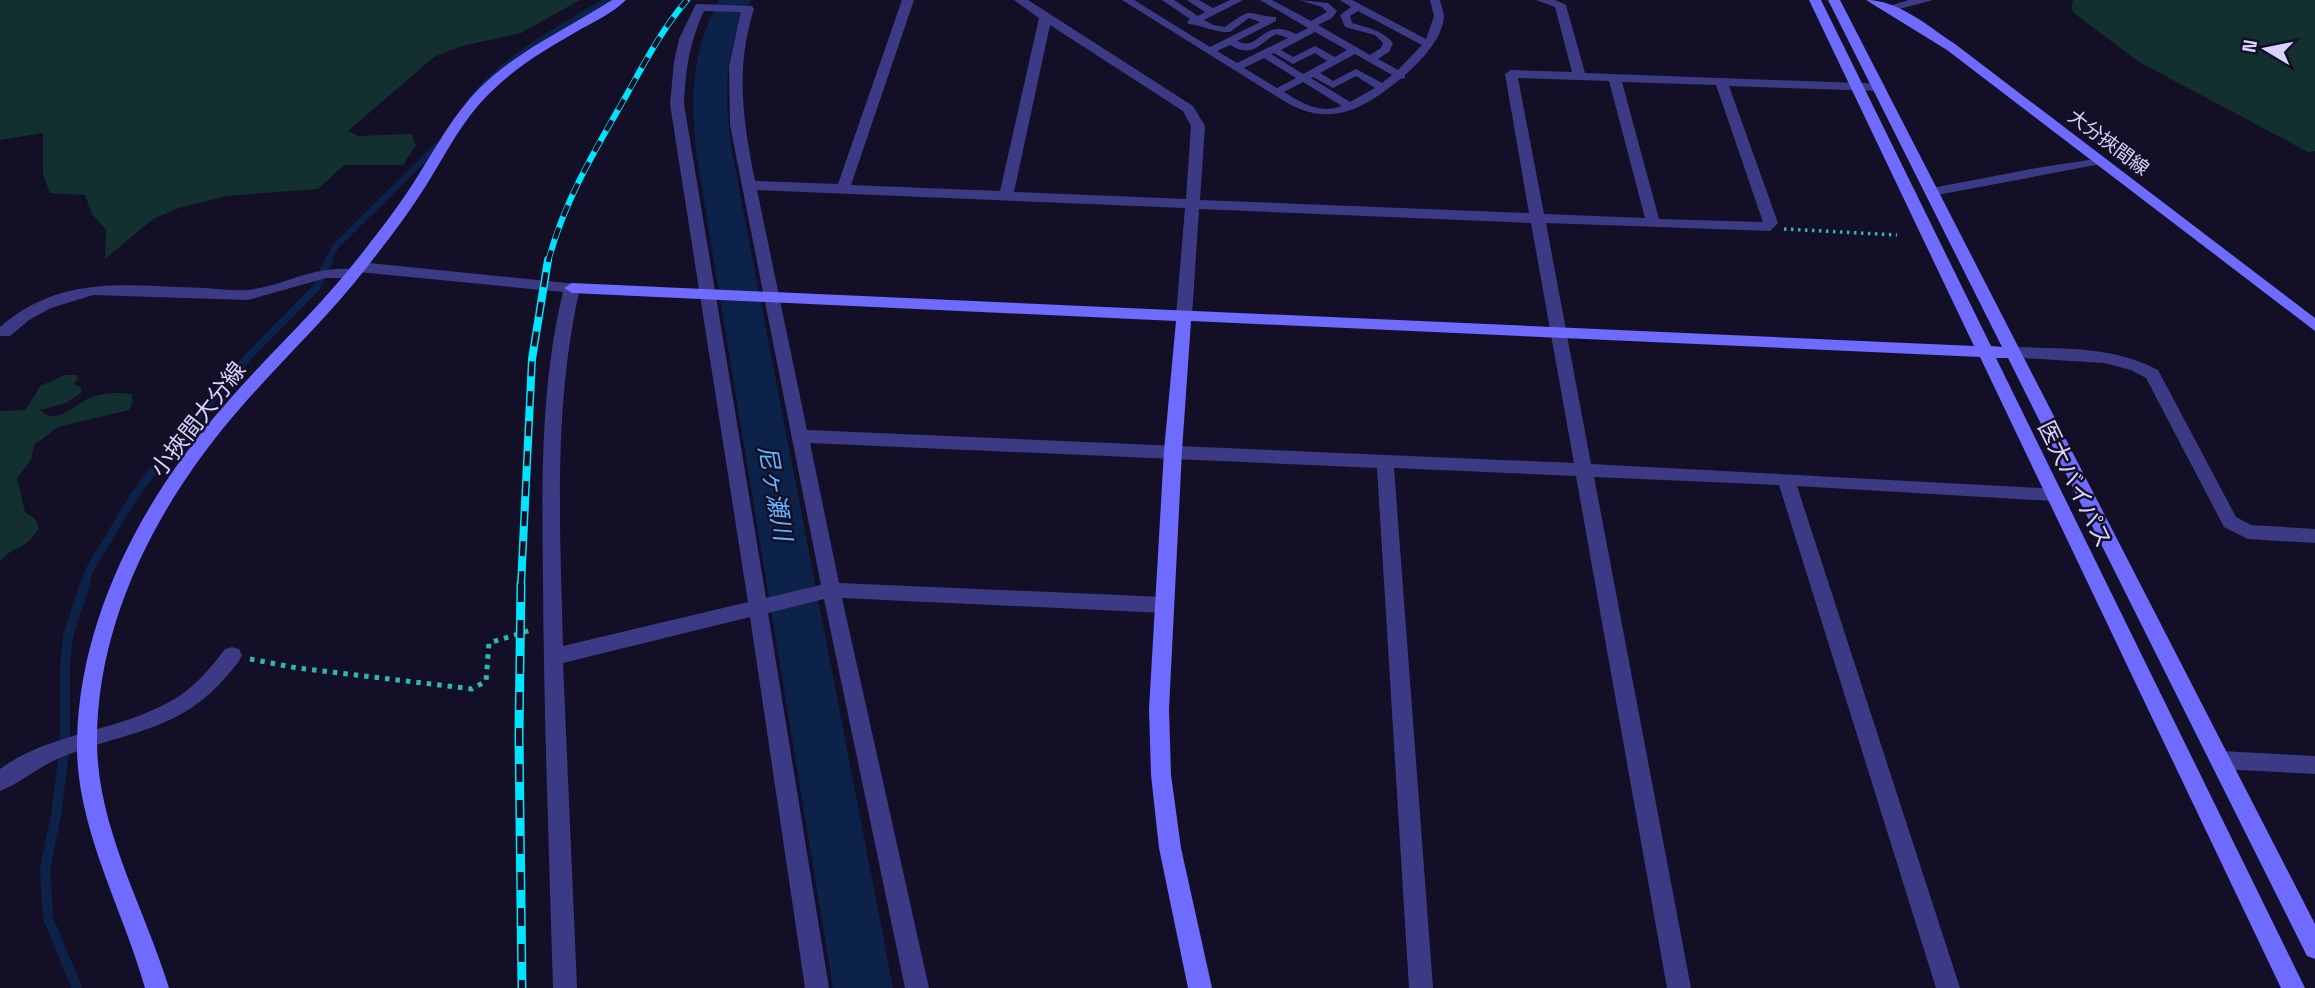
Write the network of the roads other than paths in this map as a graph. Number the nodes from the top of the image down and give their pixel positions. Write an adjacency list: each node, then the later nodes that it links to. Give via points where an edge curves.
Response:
1 (620, 0): 54 (main road, 小挾間大分線, via 488,86)
2 (908, 0): 48 (street)
3 (1020, 0): 22 (street)
4 (1126, 0): 26 (lane)
5 (1167, 0): 23 (lane)
6 (1192, 0): 20 (lane)
7 (1238, 0): 20 (lane)
8 (1265, 0): 21 (lane)
9 (1304, 0): 25 (lane, via 1332,11)
10 (1345, 0): 18 (lane)
11 (1435, 0): 29 (lane, via 1438,16)
12 (1542, 0): 38 (street, via 1560,5)
13 (1815, 0): 41 (main road, 医大バイパス)
14 (1834, 0): 42 (main road, 医大バイパス)
15 (1872, 0): 19 (main road, 大分挾間線)
16 (1927, 0): 19 (street)
17 (745, 6): 47 (street, via 733,70 737,125); 56 (street, via 700,7 685,39 677,104)
18 (1357, 6): 29 (lane); 33 (lane, via 1345,15 1348,25 1378,33 1388,43)
19 (1888, 8): 46 (main road, 大分挾間線, via 1951,47)
20 (1212, 12): 23 (lane)
21 (1287, 12): 24 (lane); 25 (lane)
22 (1046, 16): 50 (street); 51 (street, via 1192,112 1198,126)
23 (1196, 20): 24 (lane, via 1221,31 1246,15); 26 (lane)
24 (1268, 22): 28 (lane)
25 (1313, 27): 27 (lane); 30 (lane)
26 (1176, 30): 31 (lane)
27 (1295, 38): 28 (lane, via 1276,31 1263,35 1253,47); 32 (lane)
28 (1230, 41): 31 (lane)
29 (1427, 44): 37 (lane)
30 (1355, 50): 33 (lane); 34 (lane)
31 (1210, 51): 35 (lane)
32 (1268, 52): 34 (lane, via 1293,61 1315,49); 35 (lane); 36 (lane)
33 (1370, 59): 37 (lane)
34 (1335, 61): 36 (lane)
35 (1238, 67): 44 (lane)
36 (1308, 76): 43 (lane, via 1333,85 1356,72); 44 (lane); 45 (lane)
37 (1401, 76): 43 (lane)
38 (1579, 76): 39 (street); 52 (street, via 1511,74)
39 (1615, 78): 40 (street); 53 (street)
40 (1721, 81): 41 (street); 53 (street, via 1771,223 1765,228)
41 (1855, 86): 42 (street); 62 (main road, 医大バイパス)
42 (1879, 87): 49 (main road, 医大バイパス)
43 (1381, 88): 45 (lane)
44 (1277, 92): 45 (lane, via 1318,112)
45 (1349, 106)
46 (2102, 161): 49 (lane); 59 (main road, 大分挾間線)
47 (749, 185): 48 (street); 57 (street)
48 (843, 189): 50 (street)
49 (1932, 192): 63 (main road, 医大バイパス)
50 (1006, 195): 51 (street)
51 (1194, 204): 52 (street); 58 (street)
52 (1538, 219): 53 (street); 61 (street)
53 (1653, 223)
54 (355, 271): 55 (street); 60 (street, via 320,275 248,295 93,289 37,307); 76 (main road, 小挾間大分線, via 217,424 162,501 122,581)
55 (572, 288): 56 (main road); 75 (street, via 563,321 552,414)
56 (717, 295): 57 (main road); 73 (street)
57 (768, 298): 58 (main road); 64 (street)
58 (1184, 316): 61 (main road); 65 (main road)
59 (2315, 326)
60 (4, 332)
61 (1559, 333): 62 (main road); 67 (street)
62 (1985, 352): 63 (main road); 69 (main road, 医大バイパス)
63 (2014, 353): 70 (street, via 2119,359 2140,366 2152,374 2231,522 2248,532); 77 (main road, 医大バイパス)
64 (800, 436): 65 (street); 71 (street)
65 (1173, 451): 66 (street); 72 (main road)
66 (1385, 461): 67 (street); 86 (street)
67 (1584, 470): 68 (street); 87 (street)
68 (1786, 479): 69 (street); 88 (street)
69 (2053, 494): 89 (main road, 医大バイパス)
70 (2315, 536)
71 (830, 590): 72 (street); 73 (street); 84 (street)
72 (1165, 605): 85 (main road, via 1159,709 1161,775 1170,848)
73 (760, 607): 75 (street); 83 (street)
74 (232, 655): 76 (street, via 206,686 169,711)
75 (553, 657): 82 (street)
76 (80, 743): 79 (street, via 21,767); 81 (main road, 小挾間大分線, via 97,826 147,949)
77 (2220, 760): 78 (street); 80 (main road, 医大バイパス)
78 (2315, 765)
79 (0, 781)
80 (2315, 948)
81 (157, 988)
82 (565, 988)
83 (817, 988)
84 (917, 988)
85 (1200, 988)
86 (1421, 988)
87 (1679, 988)
88 (1948, 988)
89 (2293, 988)

